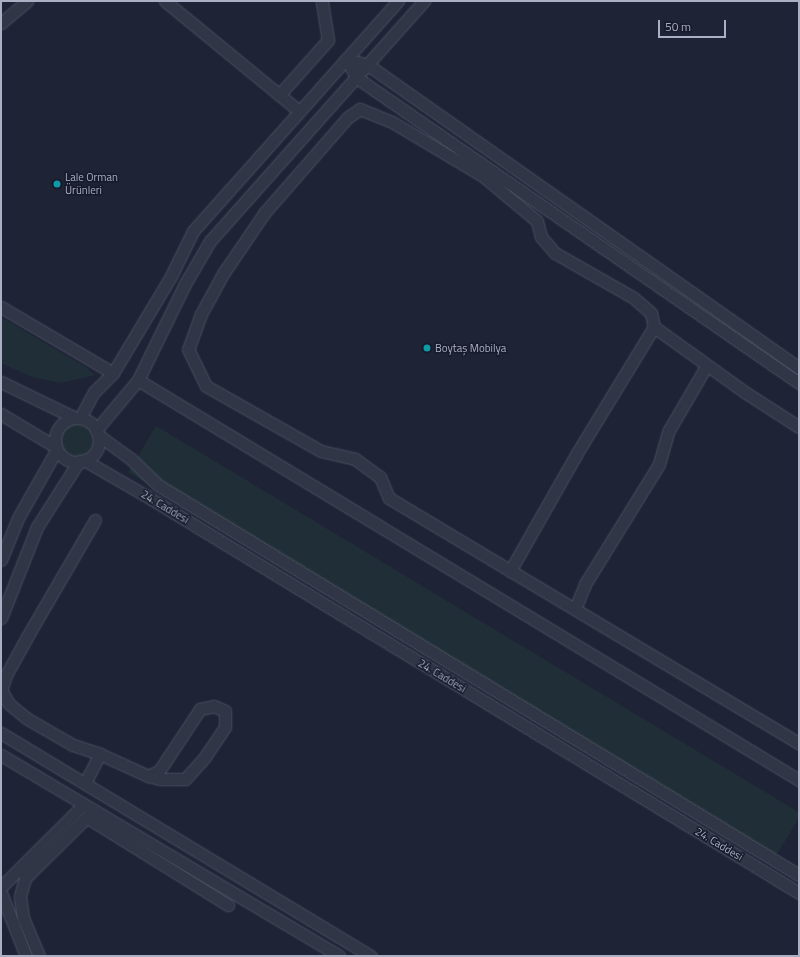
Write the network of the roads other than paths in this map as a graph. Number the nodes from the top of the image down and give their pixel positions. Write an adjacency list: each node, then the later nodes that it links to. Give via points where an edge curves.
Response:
1 (27, 1): 6 (street)
2 (165, 1): 10 (street)
3 (322, 1): 10 (street, via 328,40)
4 (398, 1): 7 (street)
5 (424, 1): 8 (street)
6 (1, 22)
7 (346, 59): 8 (street); 9 (street); 11 (street)
8 (368, 65): 9 (street); 15 (street)
9 (357, 78): 17 (street, via 210,241 185,284); 19 (street)
10 (280, 95): 11 (street)
11 (300, 111): 16 (street, via 193,231 171,276)
12 (1, 308): 16 (street)
13 (654, 327): 14 (street); 28 (street, via 576,453); 28 (street, via 651,313 634,298 555,253 541,237 537,221 483,176 392,122 360,109 348,117 265,212 224,272 201,314 188,349 206,386 321,451 355,459 380,477 389,498)
14 (707, 365): 22 (street); 29 (street, via 670,430 659,464 585,584)
15 (799, 367): 19 (street)
16 (113, 373): 21 (street, via 94,392)
17 (138, 380): 23 (street); 36 (street)
18 (1, 382): 21 (street)
19 (799, 383)
20 (1, 414): 24 (street)
21 (77, 418): 23 (street, via 90,422); 24 (street, via 65,421 58,429)
22 (799, 427)
23 (97, 433): 25 (street, via 96,450); 39 (street, 24. Caddesi, via 158,485)
24 (56, 448): 25 (street, via 68,460); 27 (street, via 18,518)
25 (81, 461): 30 (street, via 37,528); 42 (street, 24. Caddesi, via 155,501)
26 (95, 520): 33 (street, via 27,636 6,675 1,690 9,704 26,718 73,745)
27 (1, 560)
28 (510, 572): 29 (street)
29 (575, 609): 32 (street)
30 (1, 618)
31 (1, 733): 37 (street)
32 (799, 743)
33 (100, 754): 35 (street); 37 (street)
34 (1, 755): 38 (street)
35 (148, 776): 35 (street, via 159,771 200,709 214,706 225,711 225,727 205,757 185,779 160,779)
36 (799, 780)
37 (85, 783): 47 (street)
38 (88, 810): 40 (street); 43 (street); 45 (street, via 25,878 20,896 23,918); 46 (street)
39 (799, 875)
40 (1, 887)
41 (1, 893): 44 (street)
42 (799, 893)
43 (228, 904)
44 (26, 956)
45 (39, 956)
46 (339, 956)
47 (371, 956)

